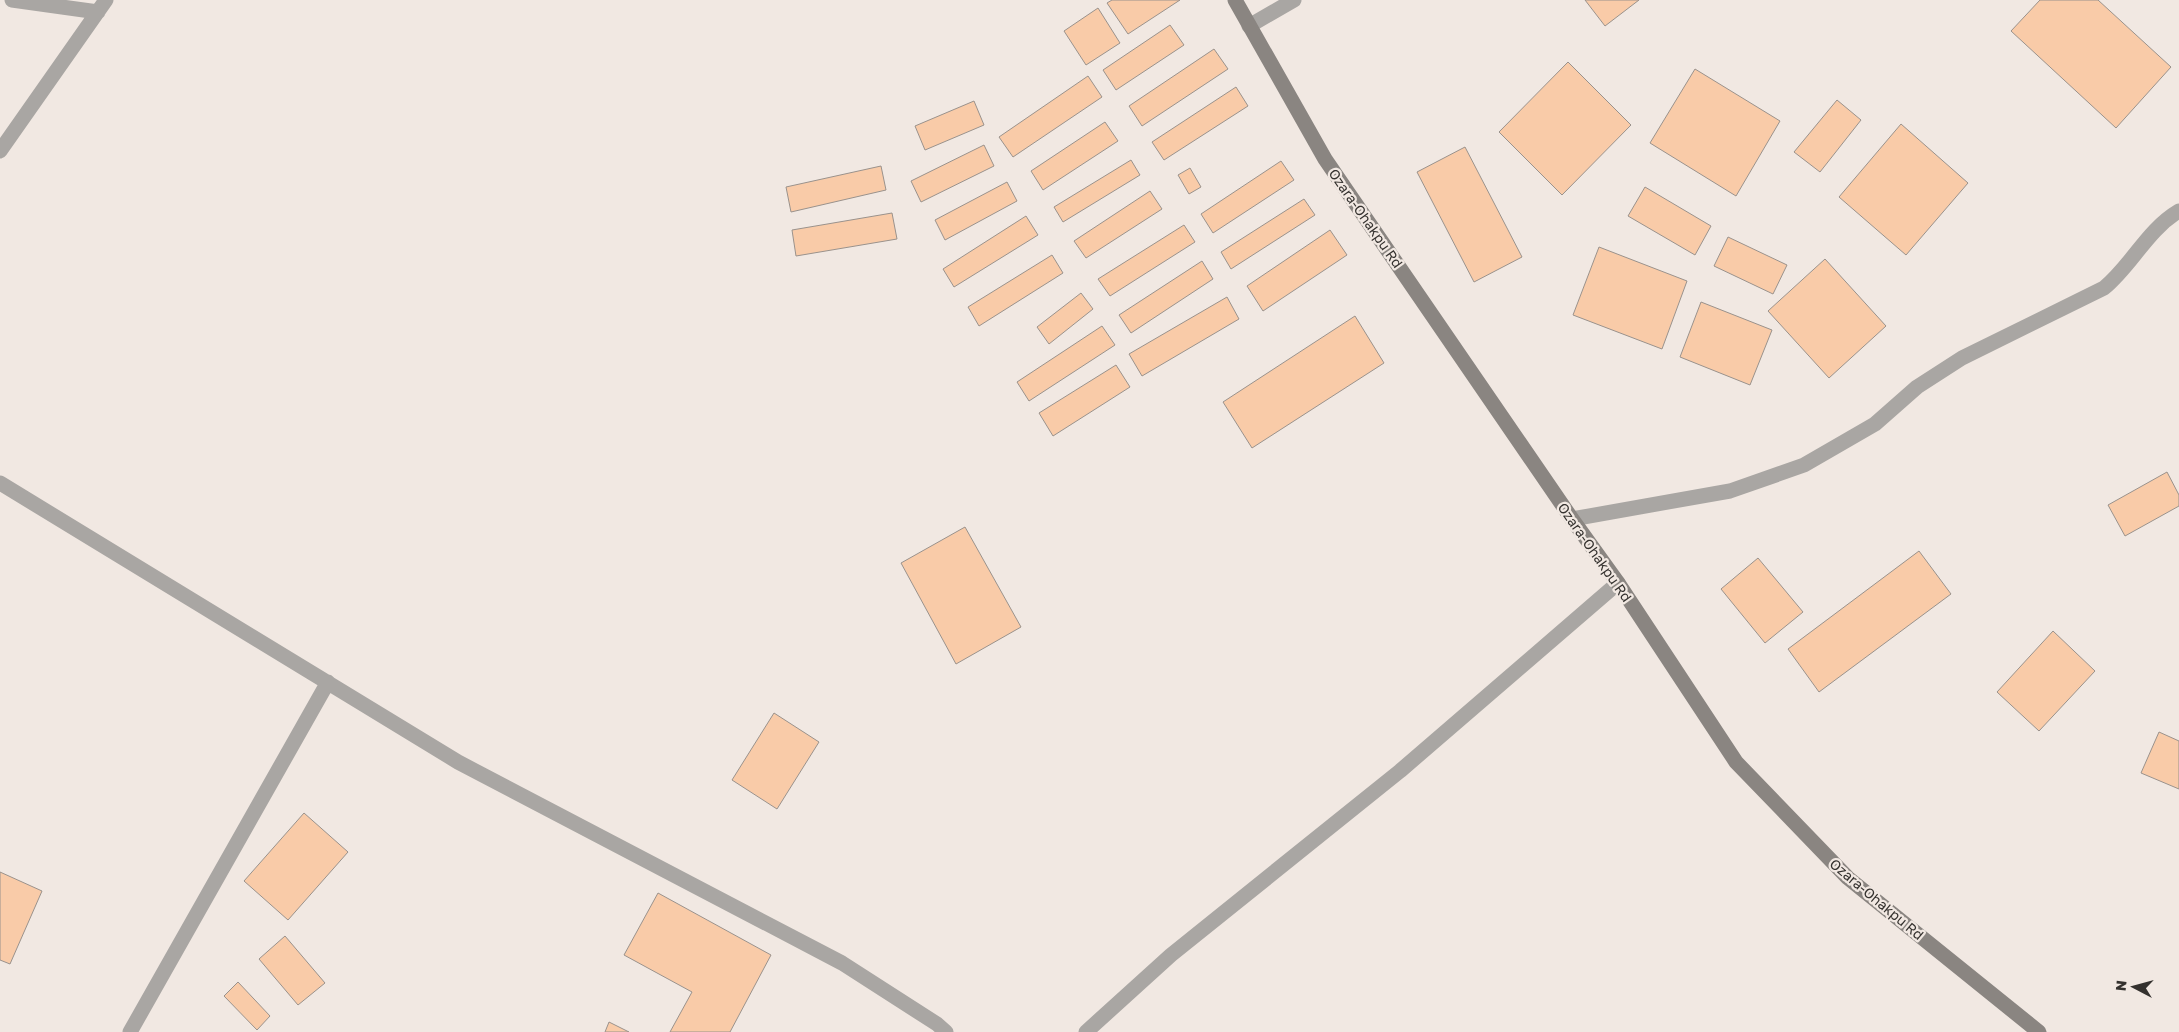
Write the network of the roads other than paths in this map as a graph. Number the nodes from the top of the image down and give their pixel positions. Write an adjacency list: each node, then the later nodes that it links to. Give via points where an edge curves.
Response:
1 (12, 0): 4 (street)
2 (1235, 0): 5 (main road, Ozara-Ohakpu Rd)
3 (1294, 0): 5 (street)
4 (102, 6): 6 (street)
5 (1249, 26): 9 (main road, Ozara-Ohakpu Rd, via 1325,159)
6 (0, 151)
7 (2179, 211): 9 (street, via 2142,243 2120,275 2104,288 1962,358 1917,387 1875,424 1804,465 1730,491)
8 (0, 483): 11 (street)
9 (1572, 519): 10 (main road, Ozara-Ohakpu Rd)
10 (1618, 583): 14 (street, via 1400,771 1171,955); 15 (main road, Ozara-Ohakpu Rd, via 1736,762 1848,878)
11 (328, 682): 12 (street); 13 (street, via 458,762 842,963)
12 (130, 1032)
13 (946, 1032)
14 (1086, 1032)
15 (2039, 1032)

